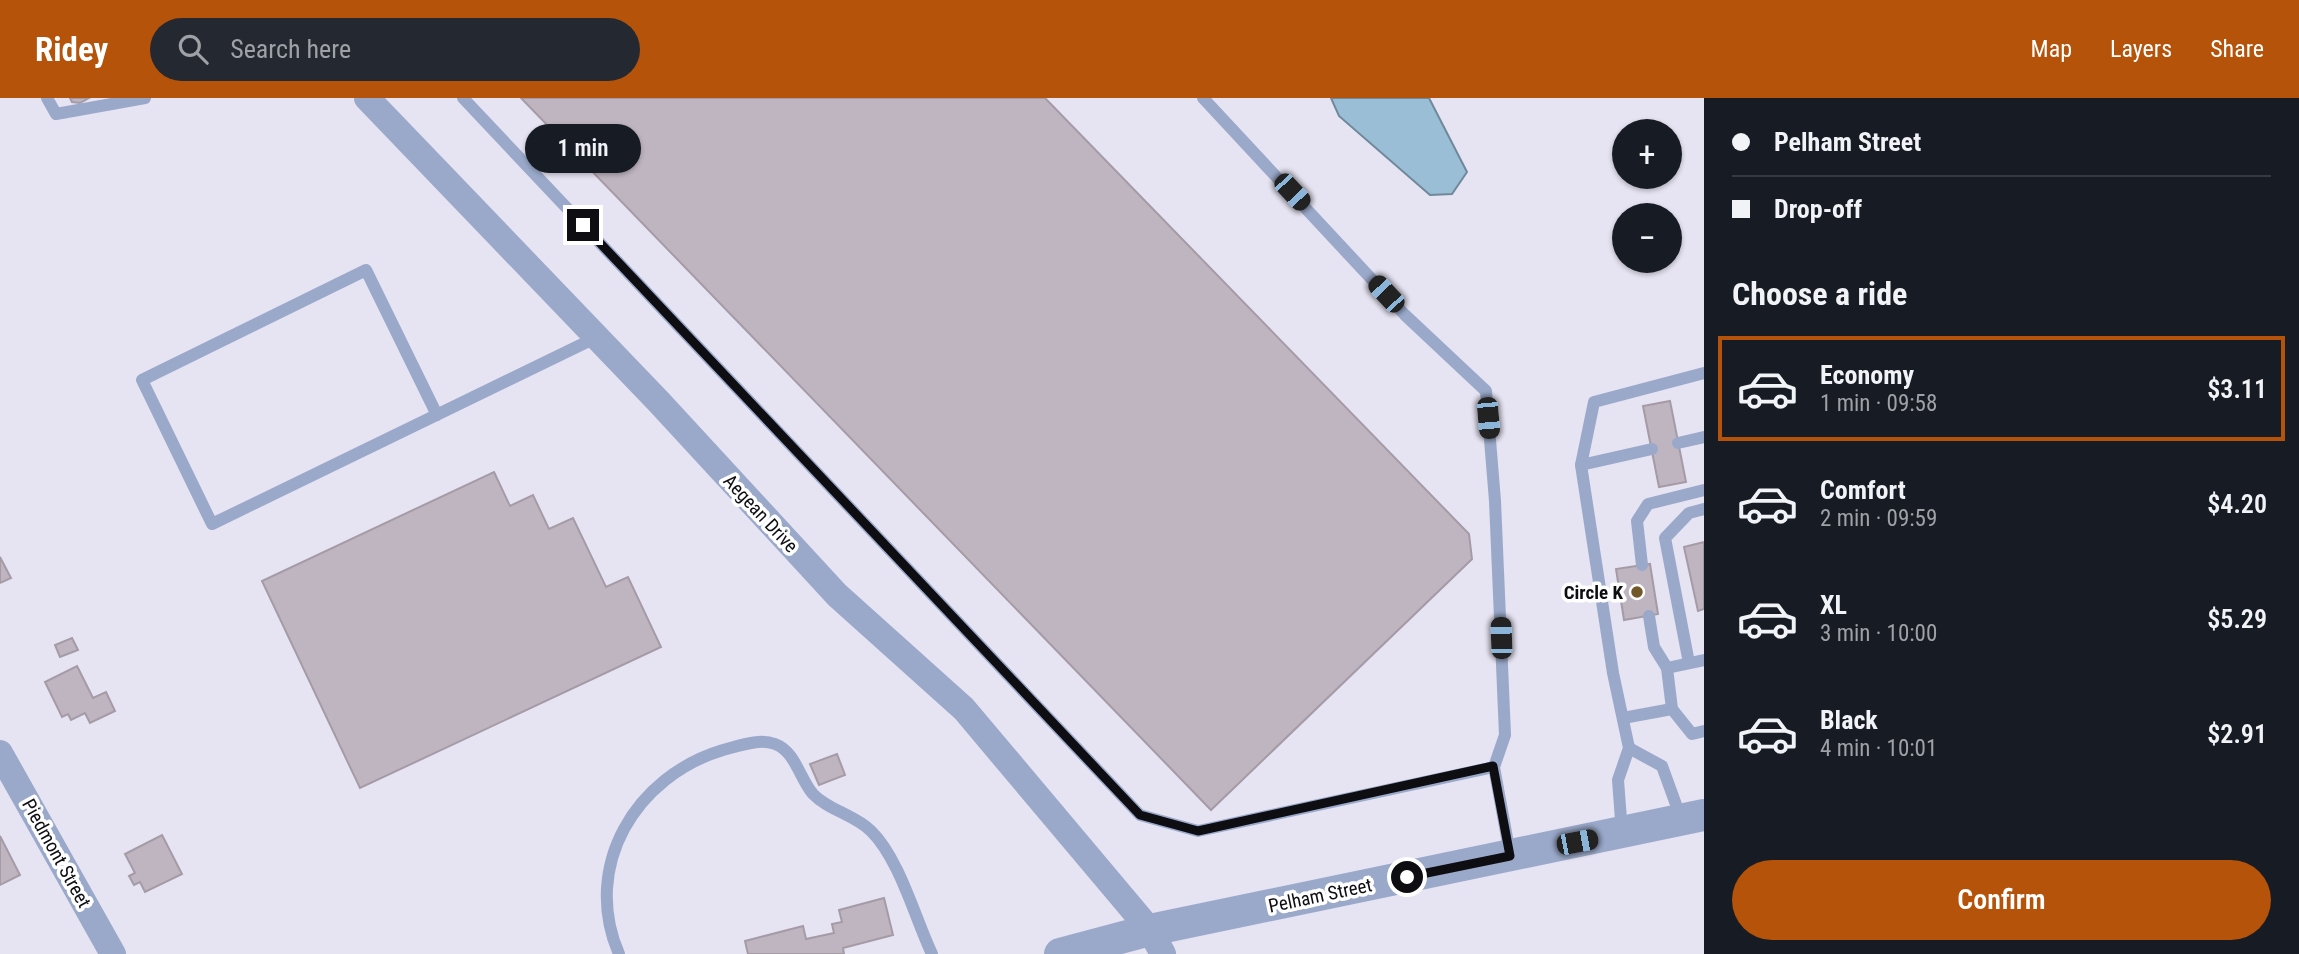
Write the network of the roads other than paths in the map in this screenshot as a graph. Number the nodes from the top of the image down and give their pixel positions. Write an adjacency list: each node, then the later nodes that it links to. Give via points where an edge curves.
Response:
1 (47, 98): 2 (lane, via 56,114)
2 (145, 98)
3 (367, 98): 6 (street, Aegean Drive)
4 (463, 98): 25 (lane, via 1140,815 1198,831)
5 (1203, 98): 25 (lane, via 1405,315 1486,391 1505,735)
6 (595, 338): 8 (lane); 29 (street, Aegean Drive, via 837,595 964,709)
7 (1704, 373): 12 (lane, via 1594,402)
8 (437, 415): 8 (lane, via 366,270 142,380 212,524)
9 (1704, 437): 10 (lane)
10 (1678, 443)
11 (1652, 449): 12 (lane)
12 (1581, 465): 21 (lane)
13 (1704, 490): 15 (lane, via 1648,504 1637,521)
14 (1704, 509): 18 (lane, via 1689,513 1665,538)
15 (1642, 565)
16 (1649, 616): 19 (lane, via 1654,647)
17 (1704, 660): 18 (lane)
18 (1689, 663): 19 (lane)
19 (1667, 668): 20 (lane)
20 (1672, 709): 21 (lane); 22 (lane, via 1692,734)
21 (1623, 718): 23 (lane)
22 (1704, 731)
23 (1629, 748): 26 (lane, via 1662,766); 27 (lane, via 1618,780)
24 (0, 753): 30 (street, Piedmont Street)
25 (1493, 766): 28 (lane)
26 (1693, 818): 27 (street, Pelham Street)
27 (1622, 834): 28 (street, Pelham Street)
28 (1510, 856): 29 (street, Pelham Street)
29 (1156, 942): 33 (street, Pelham Street)
30 (113, 954)
31 (619, 954): 32 (lane, via 609,911 609,878 615,843 634,812 673,771 705,756 759,742 787,752 814,796 870,830 886,850)
32 (932, 954)
33 (1060, 954)

